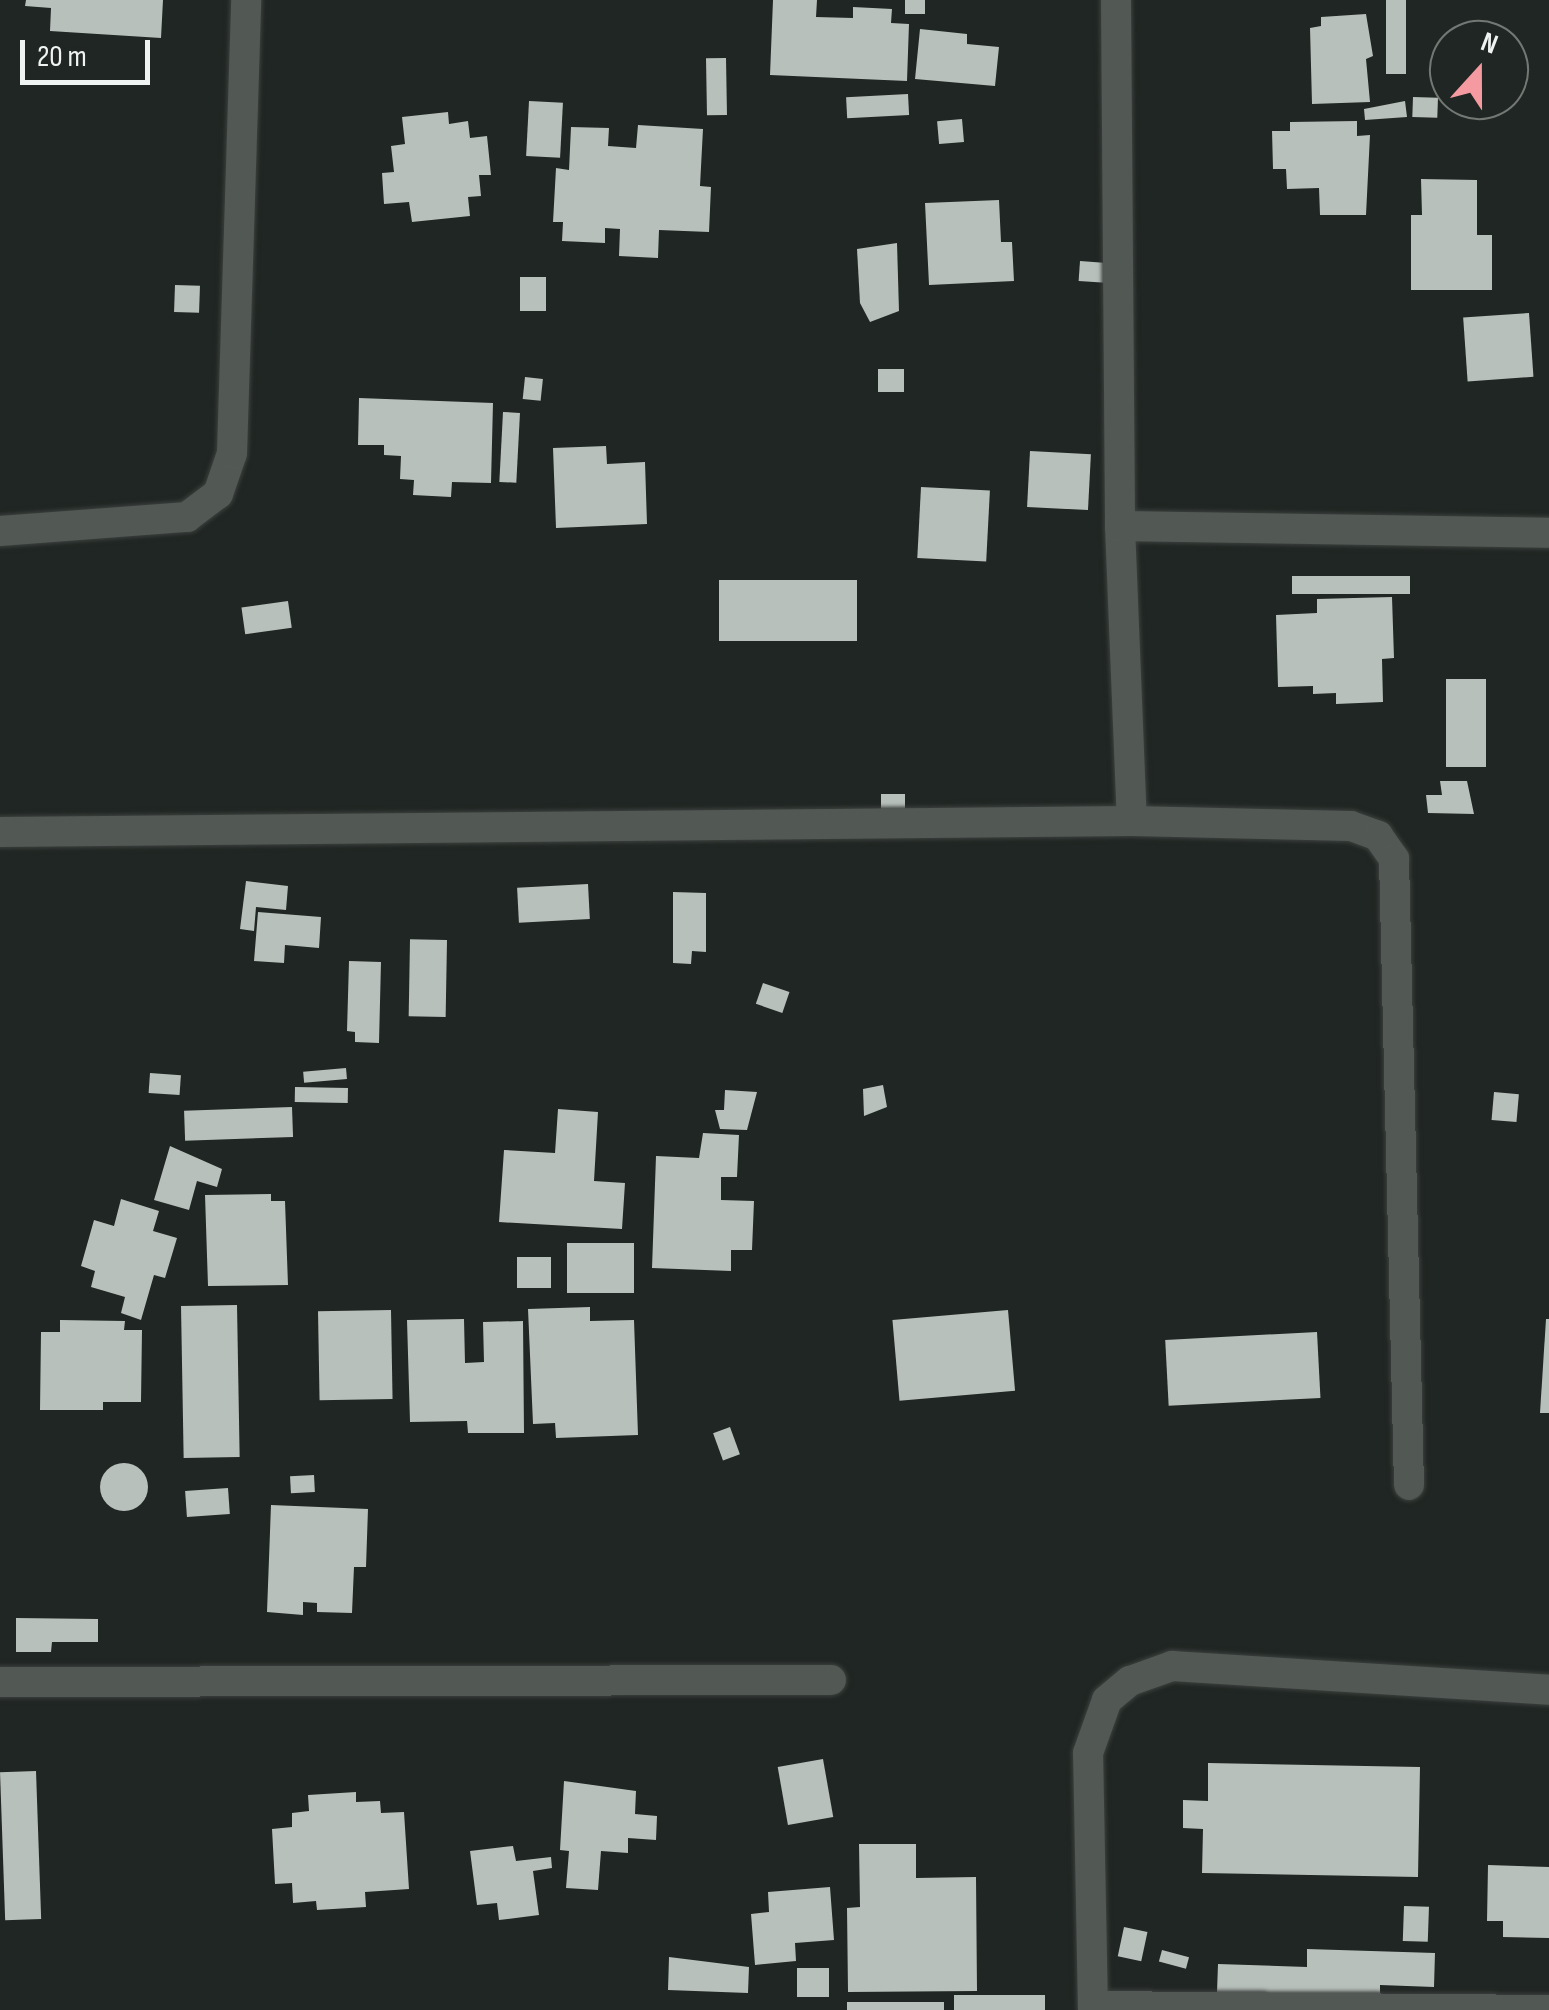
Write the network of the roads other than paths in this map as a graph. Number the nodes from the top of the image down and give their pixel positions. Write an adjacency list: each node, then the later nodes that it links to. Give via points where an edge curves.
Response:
1 (246, 0): 4 (street, via 232,453 218,494 187,517)
2 (1116, 0): 3 (street)
3 (1120, 526): 5 (street); 6 (street)
4 (0, 532)
5 (1549, 533)
6 (1132, 821): 7 (street); 8 (street, via 1351,826 1378,836 1394,860)
7 (0, 832)
8 (1409, 1485)
9 (831, 1680): 10 (street)
10 (0, 1682)
11 (1549, 1690): 12 (street, via 1172,1666 1130,1681 1108,1700 1088,1753)
12 (1093, 2008): 13 (street)
13 (1549, 2010)

